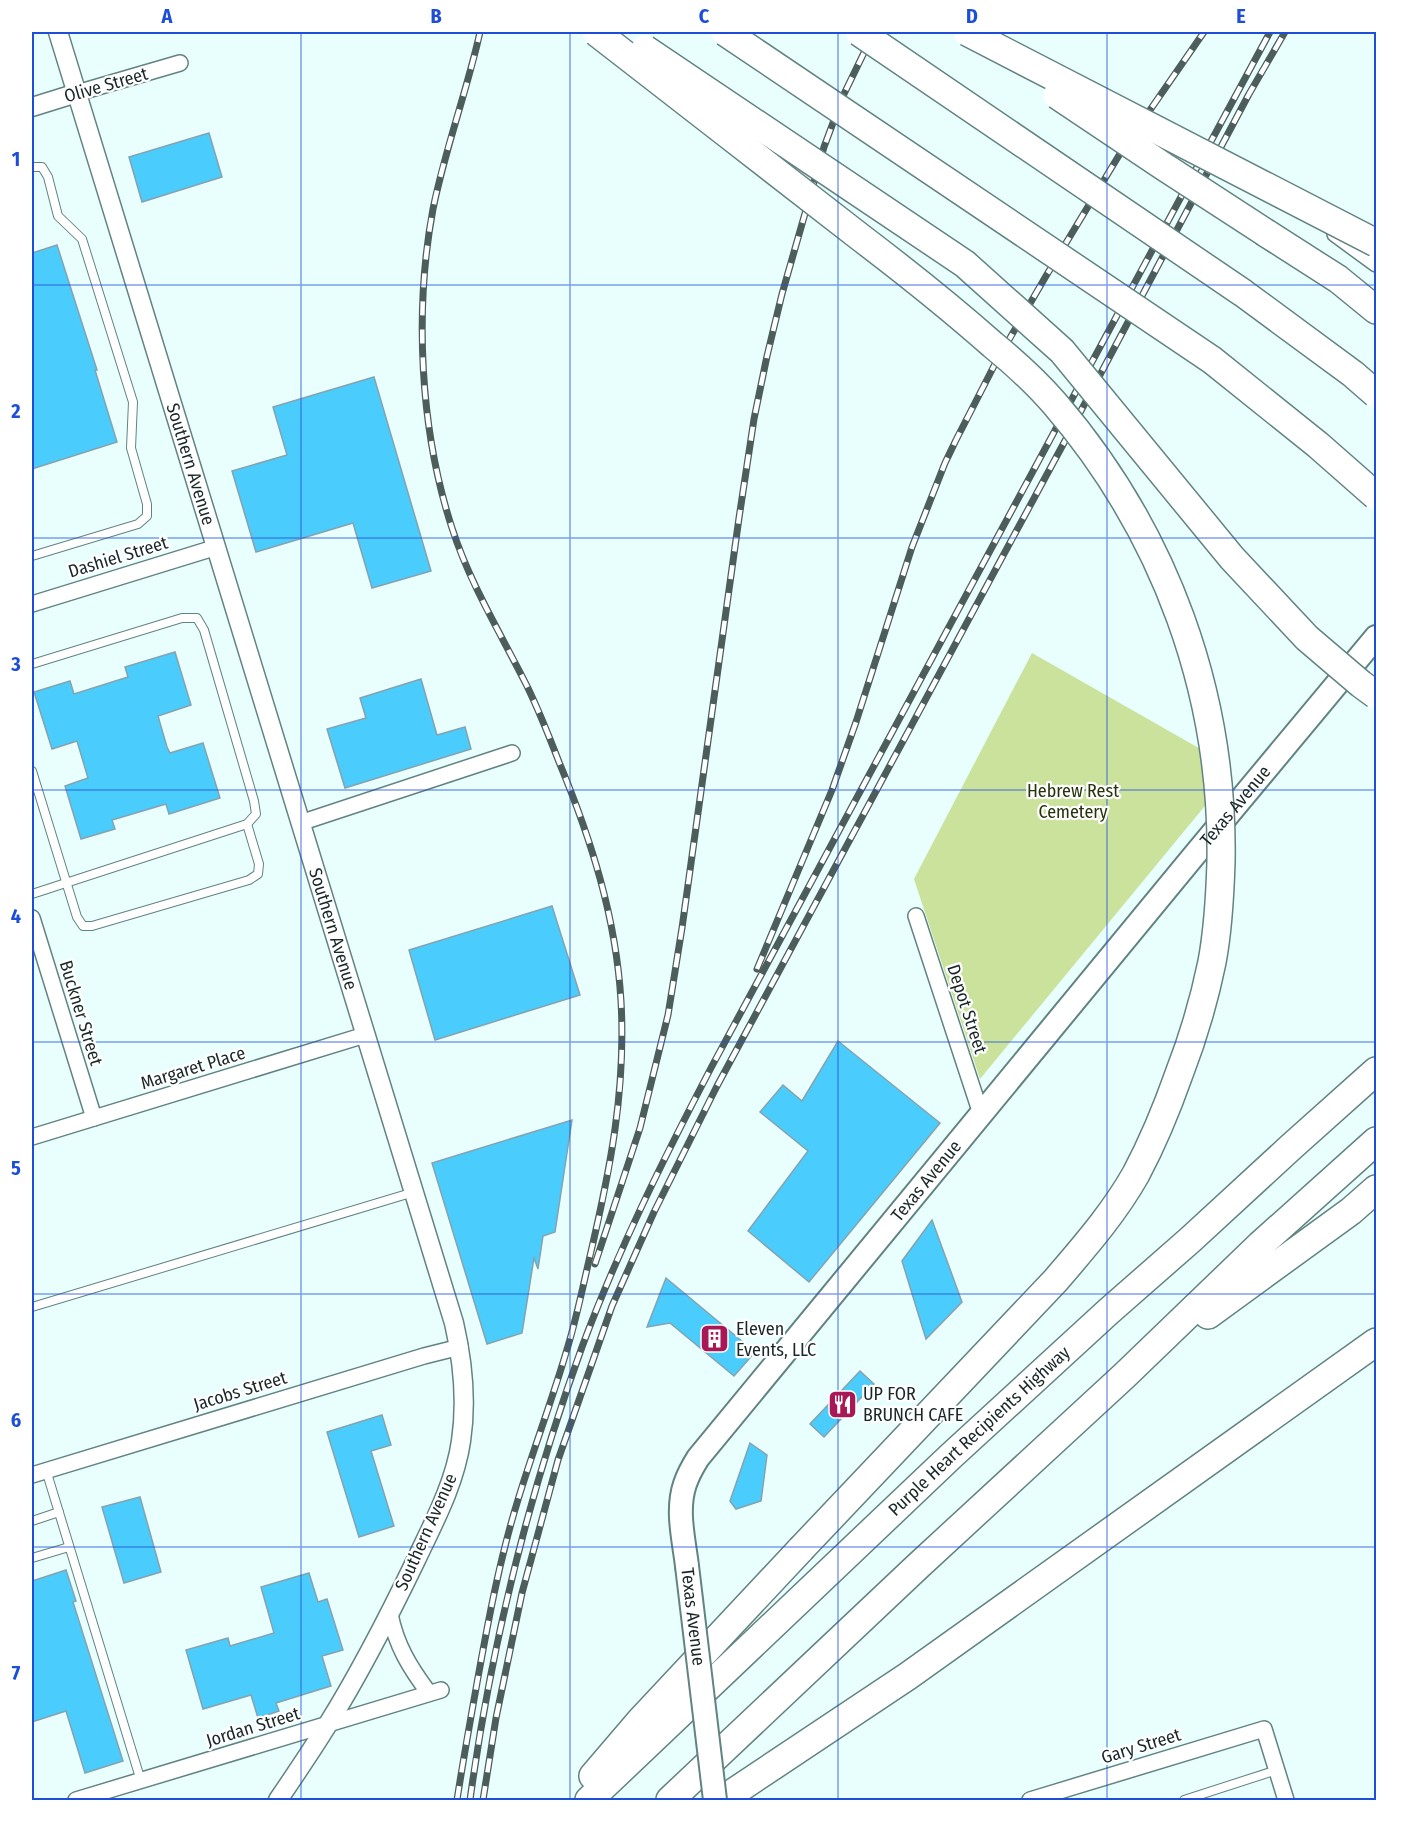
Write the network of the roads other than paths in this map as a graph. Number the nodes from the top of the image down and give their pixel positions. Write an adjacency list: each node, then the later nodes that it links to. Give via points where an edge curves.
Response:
1 (58, 32): 8 (street, Southern Avenue)
2 (596, 32): 54 (highway, bridge, via 951,307 1022,370 1083,438 1150,547 1188,640 1206,699 1218,772 1221,831 1213,959 1193,1037 1168,1107 1136,1174 1110,1213 1064,1271 640,1721)
3 (619, 32): 22 (highway, bridge, via 965,264 1014,306 1062,351 1232,558 1307,638)
4 (725, 32): 16 (highway, bridge, via 1212,360)
5 (859, 32): 15 (highway, bridge, via 1244,293)
6 (965, 32): 12 (highway, bridge); 14 (highway, bridge, via 1338,279)
7 (180, 63): 8 (street, Olive Street)
8 (77, 93): 9 (street, Olive Street); 17 (street, Southern Avenue)
9 (32, 107)
10 (32, 166): 18 (lane, via 42,167 58,216 82,239 133,402 131,448 147,504 147,516 138,524)
11 (1333, 232): 13 (street)
12 (1377, 243)
13 (1377, 264)
14 (1377, 310)
15 (1377, 394)
16 (1377, 496)
17 (217, 547): 19 (street, Dashiel Street); 25 (street, Southern Avenue)
18 (32, 556)
19 (32, 604)
20 (1377, 636): 33 (main road, Texas Avenue)
21 (32, 664): 26 (lane, via 182,618 197,618 204,630 254,801 256,814)
22 (1377, 694)
23 (512, 753): 25 (street)
24 (32, 771): 27 (lane)
25 (300, 823): 31 (street, Southern Avenue)
26 (247, 824): 27 (lane); 27 (lane, via 259,864 258,874 249,880 92,926 83,926 77,917)
27 (66, 883): 28 (lane)
28 (32, 894)
29 (916, 915): 33 (street, Depot Street)
30 (32, 918): 34 (street, Buckner Street)
31 (365, 1035): 34 (street, Margaret Place); 38 (street, Southern Avenue)
32 (1377, 1071): 55 (highway, Purple Heart Recipients Highway, via 951,1456)
33 (981, 1114): 57 (main road, Texas Avenue, bridge, via 698,1458 689,1474 682,1495 682,1520)
34 (94, 1118): 35 (street, Margaret Place)
35 (32, 1137)
36 (1377, 1141): 42 (highway, via 1260,1245)
37 (1377, 1189): 42 (highway)
38 (414, 1191): 39 (lane); 41 (street, Southern Avenue)
39 (32, 1307)
40 (1377, 1342): 58 (highway, via 908,1676)
41 (460, 1347): 43 (street, Jacobs Street); 48 (street, Southern Avenue, via 465,1395 461,1443 435,1520)
42 (1124, 1376): 56 (highway)
43 (39, 1472): 44 (lane)
44 (58, 1512): 45 (lane); 46 (lane)
45 (32, 1521)
46 (69, 1547): 47 (lane); 51 (lane)
47 (32, 1558)
48 (390, 1614): 49 (street, Southern Avenue); 49 (street, Jordan Street, via 403,1656 435,1691)
49 (328, 1724): 51 (street, Jordan Street); 53 (street, Southern Avenue)
50 (1276, 1770): 59 (street, Gary Street, via 1264,1729); 60 (lane); 61 (street)
51 (141, 1781): 52 (street, Jordan Street)
52 (76, 1800)
53 (278, 1800)
54 (572, 1800)
55 (589, 1800)
56 (670, 1800)
57 (715, 1800)
58 (722, 1800)
59 (1030, 1800)
60 (1184, 1800)
61 (1286, 1800)

